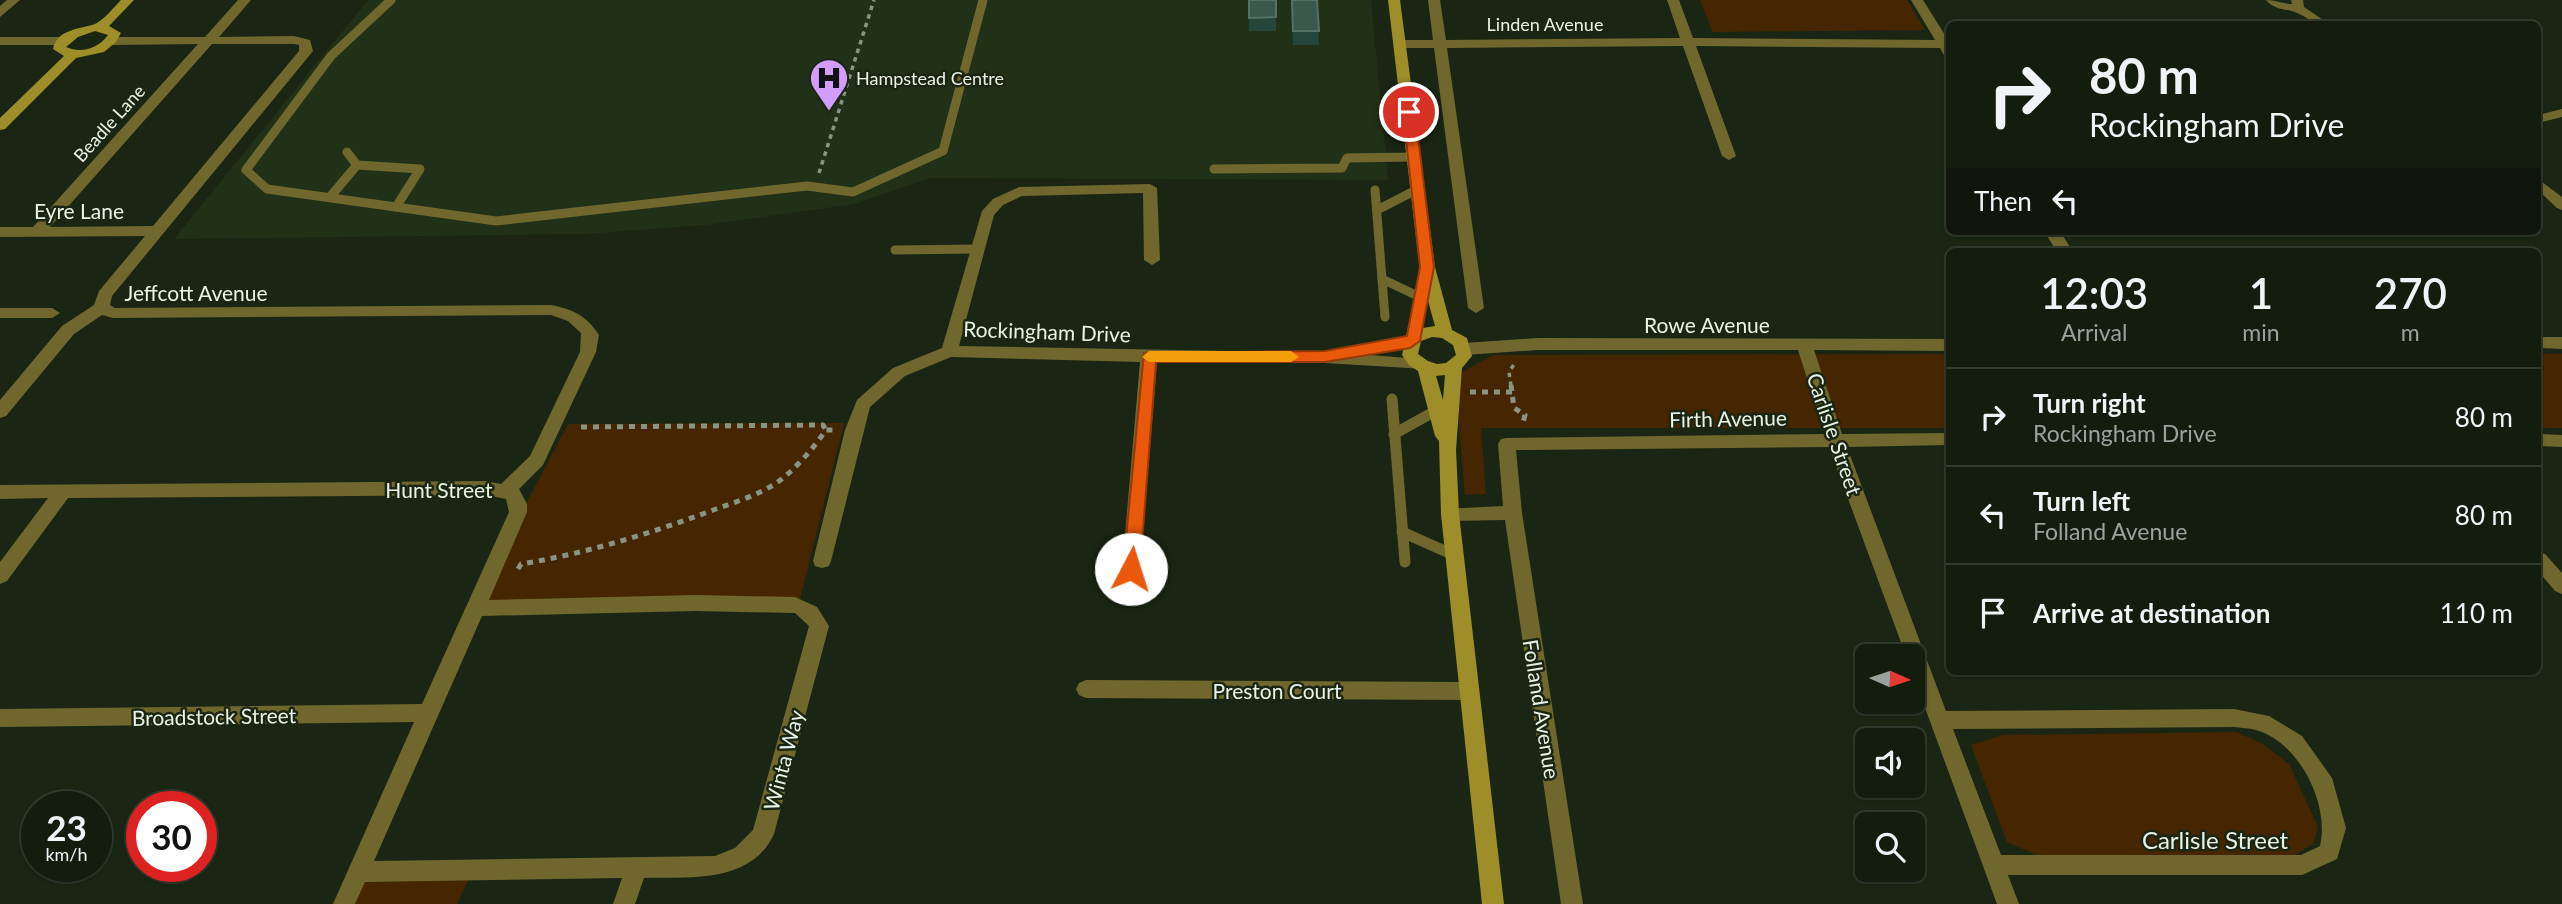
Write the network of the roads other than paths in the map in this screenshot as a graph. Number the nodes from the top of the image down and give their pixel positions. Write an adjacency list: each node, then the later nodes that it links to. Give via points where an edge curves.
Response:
1 (14, 0): 12 (street)
2 (128, 0): 14 (street)
3 (246, 0): 15 (street, Beadle Lane)
4 (391, 0): 35 (lane, via 331,56 246,170 267,188)
5 (983, 0): 37 (lane, via 943,151 853,192 814,187 496,220)
6 (1394, 0): 20 (street)
7 (1434, 0): 21 (street)
8 (1673, 0): 19 (street)
9 (1917, 0): 22 (street)
10 (2272, 0): 11 (street, via 2279,6)
11 (2297, 4): 13 (street)
12 (0, 13)
13 (2319, 21)
14 (101, 27): 17 (street); 18 (street, via 113,30)
15 (210, 40): 18 (street, Jeffcott Avenue); 39 (street, Jeffcott Avenue, via 295,40 305,43 306,51); 41 (street, Beadle Lane)
16 (0, 41): 17 (street)
17 (62, 41): 23 (street, via 62,51)
18 (112, 41): 23 (street)
19 (1689, 42): 21 (street, Linden Avenue); 22 (street, Linden Avenue); 28 (street)
20 (1401, 44): 21 (street, Linden Avenue); 29 (street)
21 (1441, 44): 49 (street)
22 (1946, 49)
23 (74, 54): 26 (street)
24 (2562, 113): 25 (street)
25 (2541, 119)
26 (0, 126)
27 (347, 152): 30 (lane)
28 (1730, 156)
29 (1414, 157): 31 (lane, via 1347,158 1342,168); 33 (street)
30 (357, 165): 35 (lane); 37 (lane, via 420,169)
31 (1214, 169)
32 (2541, 186): 36 (street)
33 (1418, 189): 38 (lane); 45 (street)
34 (1375, 190): 38 (lane)
35 (330, 197): 37 (lane)
36 (2562, 205)
37 (396, 206)
38 (1377, 210): 46 (lane)
39 (158, 231): 41 (street, Eyre Lane); 48 (street, Jeffcott Avenue, via 105,295)
40 (0, 232): 41 (street, Eyre Lane)
41 (37, 232)
42 (977, 249): 43 (lane); 44 (street, via 987,214 998,202 1019,192 1150,188); 60 (street)
43 (895, 250)
44 (1152, 260)
45 (1427, 267): 47 (street); 53 (street)
46 (1382, 279): 47 (lane); 52 (lane)
47 (1422, 298): 54 (street)
48 (101, 307): 67 (street, via 68,330); 75 (street, Jeffcott Avenue, via 113,313 551,310 578,318 591,335 588,352 537,460)
49 (1476, 308)
50 (0, 313): 51 (street)
51 (52, 313)
52 (1385, 317)
53 (1445, 333): 54 (street, via 1428,332); 59 (street)
54 (1412, 340): 61 (street, Rockingham Drive); 63 (street, via 1410,355)
55 (2541, 343): 56 (street)
56 (2562, 343)
57 (1804, 345): 58 (street, Rowe Avenue); 59 (street, Rowe Avenue, via 1537,344); 70 (street, Carlisle Street)
58 (1946, 345)
59 (1464, 349): 64 (street)
60 (949, 351): 62 (street, Rockingham Drive); 82 (street, Rockingham Drive, via 899,372 863,404)
61 (1325, 356): 62 (street, Rockingham Drive); 63 (street, Rockingham Drive)
62 (1149, 357): 85 (street)
63 (1423, 367): 64 (street); 66 (street)
64 (1454, 367): 74 (street)
65 (1392, 399): 68 (lane)
66 (1437, 410): 68 (lane); 74 (street)
67 (0, 412)
68 (1395, 434): 80 (lane)
69 (1514, 437): 70 (street, Firth Avenue); 78 (street, Folland Avenue)
70 (1835, 439): 71 (street, Firth Avenue); 93 (street, Carlisle Street)
71 (1946, 439)
72 (2541, 440): 73 (street)
73 (2562, 441)
74 (1447, 450): 79 (street)
75 (506, 490): 77 (street, Hunt Street); 88 (street, Hunt Street, via 512,493 518,512)
76 (0, 492): 77 (street, Hunt Street)
77 (63, 492): 86 (street)
78 (1513, 513): 79 (street); 100 (street, Folland Avenue)
79 (1450, 514): 81 (street)
80 (1402, 532): 81 (lane); 83 (lane)
81 (1456, 556): 90 (street)
82 (822, 561)
83 (1405, 562)
84 (2541, 562): 87 (street)
85 (1131, 569)
86 (0, 576)
87 (2562, 586)
88 (474, 608): 91 (street, Hunt Street); 95 (street, Winta Way, via 695,603 792,605 814,615 819,626 757,843 741,856 715,866)
89 (1086, 689): 90 (street, Preston Court)
90 (1468, 691): 99 (street)
91 (428, 713): 92 (street, Broadstock Street); 96 (street, Hunt Street)
92 (0, 718)
93 (1940, 720): 94 (street, Carlisle Street); 94 (street, Carlisle Street, via 2234,718 2262,722 2295,742 2325,785 2335,828 2329,852 2302,865)
94 (1993, 865): 101 (street, Carlisle Street)
95 (636, 868): 96 (street, Winta Way); 98 (street)
96 (359, 872): 97 (street, Hunt Street)
97 (344, 904)
98 (624, 904)
99 (1493, 904)
100 (1572, 904)
101 (2008, 904)

